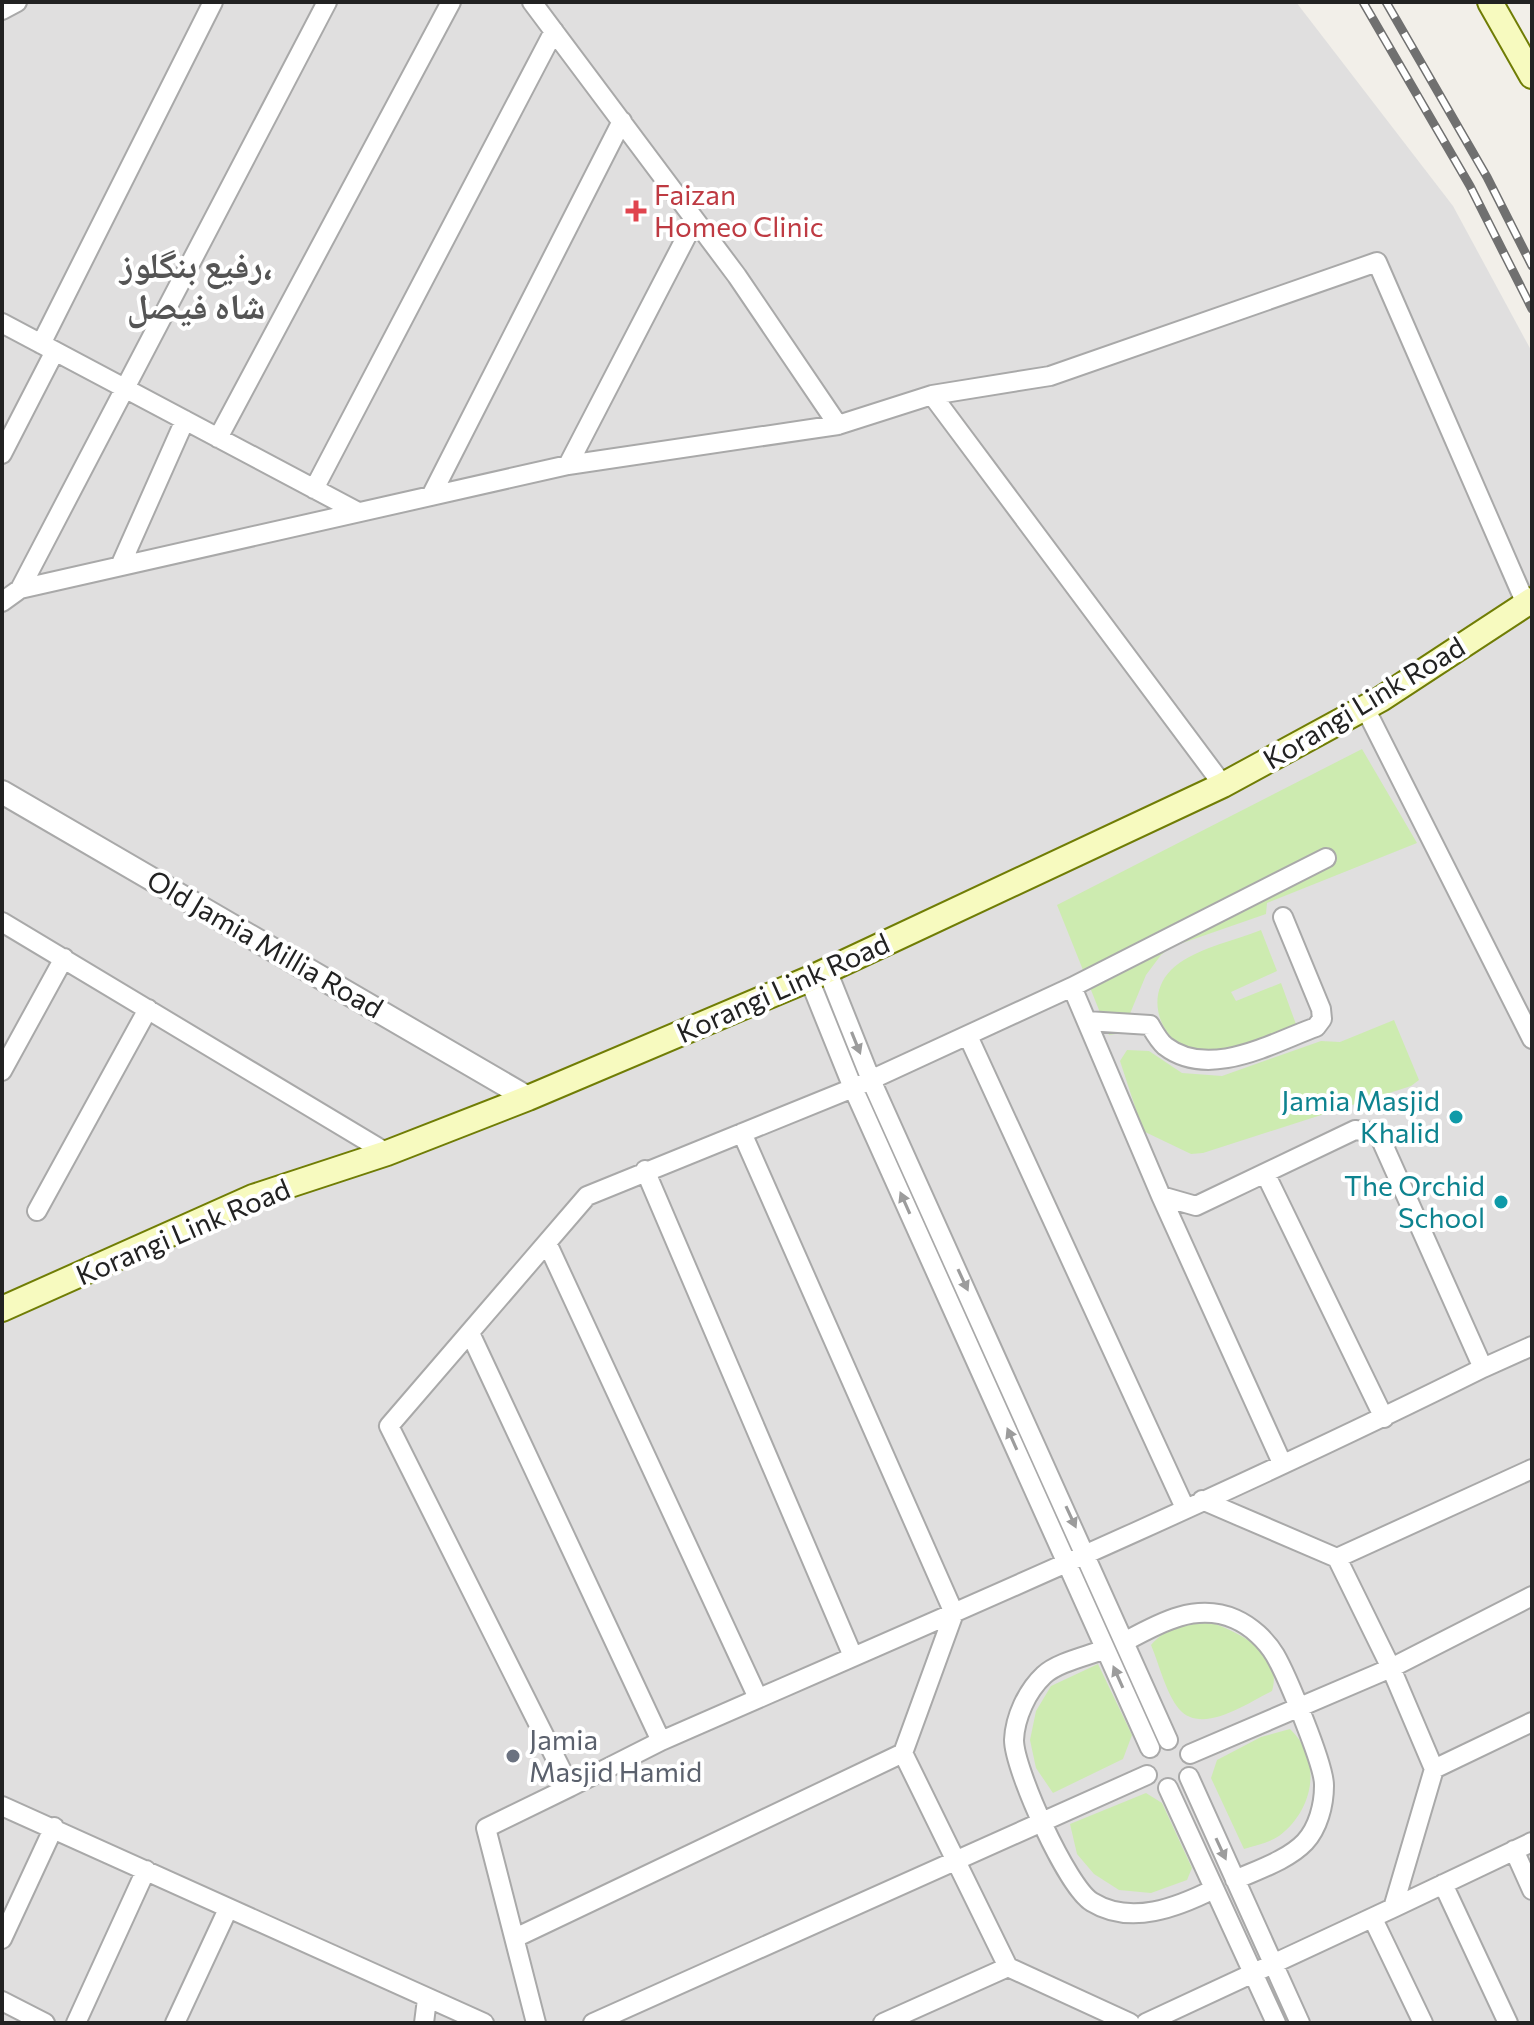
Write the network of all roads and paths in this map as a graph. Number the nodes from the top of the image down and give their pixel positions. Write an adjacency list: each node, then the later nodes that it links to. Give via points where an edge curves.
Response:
1 (17, 2): 7 (street)
2 (213, 2): 13 (street)
3 (327, 2): 14 (street)
4 (451, 2): 18 (street)
5 (532, 2): 8 (street)
6 (1490, 2): 9 (main road)
7 (2, 10)
8 (554, 31): 10 (street); 21 (street)
9 (1532, 76)
10 (622, 121): 11 (street); 22 (street)
11 (695, 220): 17 (street); 20 (street)
12 (2, 323): 13 (street)
13 (48, 347): 14 (street); 19 (street)
14 (123, 387): 16 (street); 25 (street)
15 (932, 395): 17 (street); 27 (street, via 1050,376 1377,262); 29 (street)
16 (185, 420): 18 (street); 24 (street)
17 (838, 425): 20 (street)
18 (218, 438): 21 (street)
19 (2, 454)
20 (568, 465): 22 (street)
21 (314, 489): 23 (street)
22 (431, 496): 23 (street)
23 (358, 512): 24 (street)
24 (121, 564): 25 (street)
25 (20, 589): 26 (street)
26 (2, 602)
27 (1529, 602): 28 (main road, Korangi Link Road)
28 (1365, 708): 29 (main road, Korangi Link Road); 40 (street)
29 (1223, 785): 35 (main road, Korangi Link Road)
30 (2, 792): 44 (street, Old Jamia Millia Road)
31 (1326, 858): 36 (street)
32 (1283, 917): 38 (street, via 1321,1009 1316,1027 1234,1057 1200,1061 1165,1046 1150,1025)
33 (2, 922): 34 (street)
34 (64, 958): 37 (street); 41 (street)
35 (818, 975): 42 (street, one-way to 42); 43 (street); 44 (main road, Korangi Link Road)
36 (1072, 987): 38 (street); 39 (street)
37 (148, 1009): 46 (street); 50 (street)
38 (1087, 1021): 49 (street)
39 (968, 1036): 42 (street); 59 (street)
40 (1532, 1039)
41 (2, 1071)
42 (871, 1080): 43 (street); 60 (street, one-way to 60)
43 (853, 1088): 45 (street); 62 (street, one-way to 43)
44 (528, 1098): 46 (main road, Korangi Link Road)
45 (742, 1133): 47 (street); 64 (street)
46 (387, 1153): 52 (main road, Korangi Link Road, via 253,1197)
47 (645, 1170): 51 (street, via 587,1196); 67 (street)
48 (1265, 1173): 49 (street, via 1196,1206); 55 (street, via 1355,1130 1378,1133); 56 (street)
49 (1161, 1196): 57 (street)
50 (37, 1211)
51 (548, 1245): 53 (street); 69 (street)
52 (2, 1309)
53 (470, 1333): 73 (street); 80 (street, via 389,1426)
54 (1532, 1346): 55 (street)
55 (1483, 1368): 56 (street)
56 (1384, 1418): 57 (street)
57 (1282, 1463): 59 (street)
58 (1532, 1469): 61 (street)
59 (1194, 1504): 60 (street); 61 (street)
60 (1088, 1555): 62 (street); 65 (street)
61 (1337, 1558): 68 (street)
62 (1069, 1565): 64 (street); 66 (street)
63 (1532, 1596): 68 (street)
64 (954, 1613): 67 (street); 75 (street)
65 (1126, 1641): 70 (street, via 1166,1619 1197,1612 1233,1618 1258,1633 1276,1655); 72 (street)
66 (1105, 1649): 74 (street, one-way to 66); 83 (street, via 1046,1673 1016,1719 1018,1763)
67 (852, 1654): 69 (street)
68 (1391, 1668): 70 (street); 77 (street)
69 (758, 1698): 73 (street)
70 (1297, 1708): 76 (street); 89 (street, via 1320,1759 1324,1784 1319,1819 1304,1843)
71 (1532, 1722): 77 (street)
72 (1168, 1740): 74 (street); 76 (street)
73 (661, 1741): 80 (street)
74 (1150, 1748): 78 (street)
75 (903, 1753): 87 (street); 96 (street)
76 (1190, 1754): 79 (street)
77 (1434, 1769): 93 (street)
78 (1147, 1775): 81 (street); 83 (street)
79 (1189, 1777): 81 (street); 89 (street, one-way to 89)
80 (570, 1787): 96 (street, via 486,1828)
81 (1168, 1788): 91 (street)
82 (2, 1806): 84 (street)
83 (1043, 1821): 87 (street); 91 (street, via 1063,1866 1093,1903 1144,1914 1185,1904)
84 (54, 1827): 88 (street); 97 (street)
85 (1532, 1842): 86 (street)
86 (1514, 1850): 90 (street); 92 (street)
87 (955, 1862): 99 (street); 110 (street)
88 (146, 1870): 94 (street); 105 (street)
89 (1235, 1880): 98 (street)
90 (1443, 1884): 93 (street); 116 (street)
91 (1214, 1889): 100 (street)
92 (1532, 1890)
93 (1393, 1908): 95 (street)
94 (228, 1909): 101 (street); 106 (street)
95 (1373, 1919): 98 (street); 115 (street)
96 (515, 1938): 109 (street)
97 (2, 1939)
98 (1274, 1965): 100 (street); 114 (street)
99 (1008, 1967): 111 (street); 112 (street)
100 (1254, 1974): 103 (street); 113 (street)
101 (427, 1999): 107 (street); 108 (street)
102 (2, 2001): 104 (street)
103 (1152, 2022)
104 (45, 2023)
105 (76, 2023)
106 (175, 2023)
107 (424, 2023)
108 (484, 2023)
109 (536, 2023)
110 (593, 2023)
111 (883, 2023)
112 (1130, 2023)
113 (1276, 2023)
114 (1300, 2023)
115 (1423, 2023)
116 (1508, 2023)

